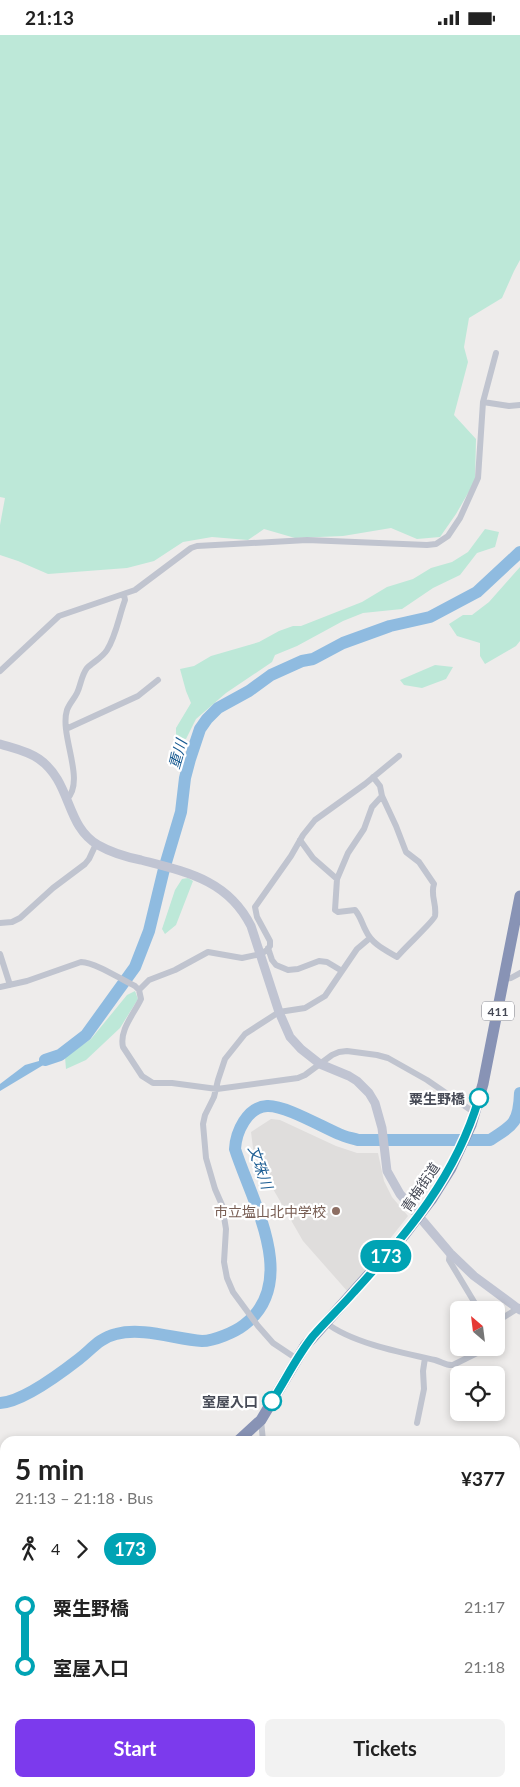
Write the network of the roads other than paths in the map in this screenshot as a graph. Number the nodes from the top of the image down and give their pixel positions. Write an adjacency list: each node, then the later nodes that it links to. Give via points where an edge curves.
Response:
1 (496, 353): 2 (street)
2 (483, 402): 3 (street); 4 (street, via 478,478 460,518 442,541 427,545 307,540 202,544 191,548)
3 (520, 405)
4 (124, 595): 5 (street, via 59,616); 7 (street, via 110,645 83,674 67,710)
5 (0, 671)
6 (158, 680): 7 (street, via 138,696)
7 (66, 729): 12 (street, via 74,788)
8 (0, 744): 12 (street, via 40,760 56,776)
9 (399, 756): 10 (street)
10 (373, 777): 11 (street); 13 (street, via 320,815)
11 (382, 796): 15 (street, via 372,807); 18 (street, via 406,852 419,862 434,884 432,895 436,914 397,957)
12 (67, 799): 14 (street, via 77,823)
13 (300, 840): 15 (street, via 313,858); 19 (street, via 254,907 270,941)
14 (96, 844): 17 (street, via 85,864 20,918); 19 (street, via 122,855 181,870 218,887 245,914)
15 (337, 879): 18 (street, via 335,910 355,910)
16 (520, 895): 23 (highway, 青梅街道 / 411)
17 (0, 923)
18 (370, 938): 21 (street, via 357,949)
19 (264, 951): 21 (street, via 276,965 288,969 319,961); 26 (street, via 242,958 208,952); 27 (street)
20 (0, 954): 24 (street)
21 (342, 971): 27 (street, via 325,995 312,1005)
22 (520, 973): 23 (street)
23 (504, 979): 30 (highway, 青梅街道 / 411)
24 (10, 985): 25 (street); 26 (street, via 81,962 100,968)
25 (0, 987)
26 (137, 988): 29 (street, via 141,999 128,1021 122,1042 142,1077 153,1083)
27 (279, 1012): 28 (street, via 290,1037); 29 (street, via 245,1033 225,1059)
28 (320, 1064): 29 (street, via 298,1077); 30 (street, via 332,1055 347,1051 388,1058 427,1079); 31 (street, via 349,1076 369,1093 382,1128 387,1171)
29 (217, 1089): 39 (street, via 203,1124 206,1158 222,1205 226,1229 224,1262 227,1278 258,1326 273,1343)
30 (475, 1113): 31 (highway, 青梅街道 / 411, via 442,1183)
31 (418, 1217): 32 (street); 36 (highway, 青梅街道 / 411)
32 (450, 1253): 33 (street, via 449,1260); 34 (street, via 474,1276)
33 (474, 1301)
34 (519, 1309): 35 (street)
35 (505, 1316)
36 (325, 1322): 38 (street, via 345,1335); 39 (highway, 青梅街道 / 411)
37 (472, 1356): 38 (street, via 454,1365)
38 (425, 1358): 41 (street, via 424,1389)
39 (296, 1359): 40 (highway, 青梅街道 / 411)
40 (261, 1420): 42 (highway, 青梅街道 / 411); 43 (street)
41 (417, 1423)
42 (243, 1436)
43 (263, 1436)

